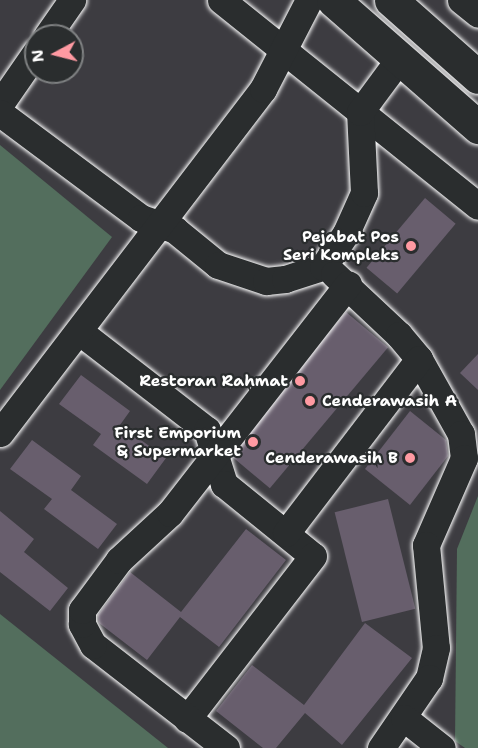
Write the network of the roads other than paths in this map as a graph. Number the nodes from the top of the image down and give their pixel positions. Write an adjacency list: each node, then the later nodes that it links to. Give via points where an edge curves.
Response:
1 (72, 0): 8 (lane)
2 (221, 0): 9 (lane)
3 (309, 0): 9 (lane)
4 (333, 0): 10 (main road)
5 (391, 0): 12 (main road)
6 (461, 0): 7 (lane)
7 (478, 14)
8 (55, 24)
9 (284, 49): 14 (lane); 18 (lane, via 263,88)
10 (400, 58): 14 (lane); 16 (main road)
11 (24, 69): 13 (lane)
12 (478, 77)
13 (0, 104)
14 (360, 112): 17 (lane); 19 (lane, via 364,193)
15 (0, 113): 18 (lane, via 141,218)
16 (478, 127)
17 (478, 206)
18 (161, 224): 19 (lane, via 218,265 239,274 266,281); 21 (lane)
19 (323, 267): 20 (lane)
20 (348, 284): 22 (lane); 24 (lane)
21 (80, 332): 23 (lane, via 69,339); 24 (lane, via 207,430)
22 (419, 359): 25 (lane); 26 (lane, via 461,434 464,458 426,545 436,648 429,678)
23 (0, 433)
24 (214, 455): 25 (lane, via 224,484); 27 (lane, via 170,513 119,560 82,610 82,624 93,645)
25 (286, 533): 27 (lane, via 313,556)
26 (404, 718): 29 (lane); 30 (lane)
27 (187, 719): 28 (lane)
28 (226, 748)
29 (381, 748)
30 (442, 748)

